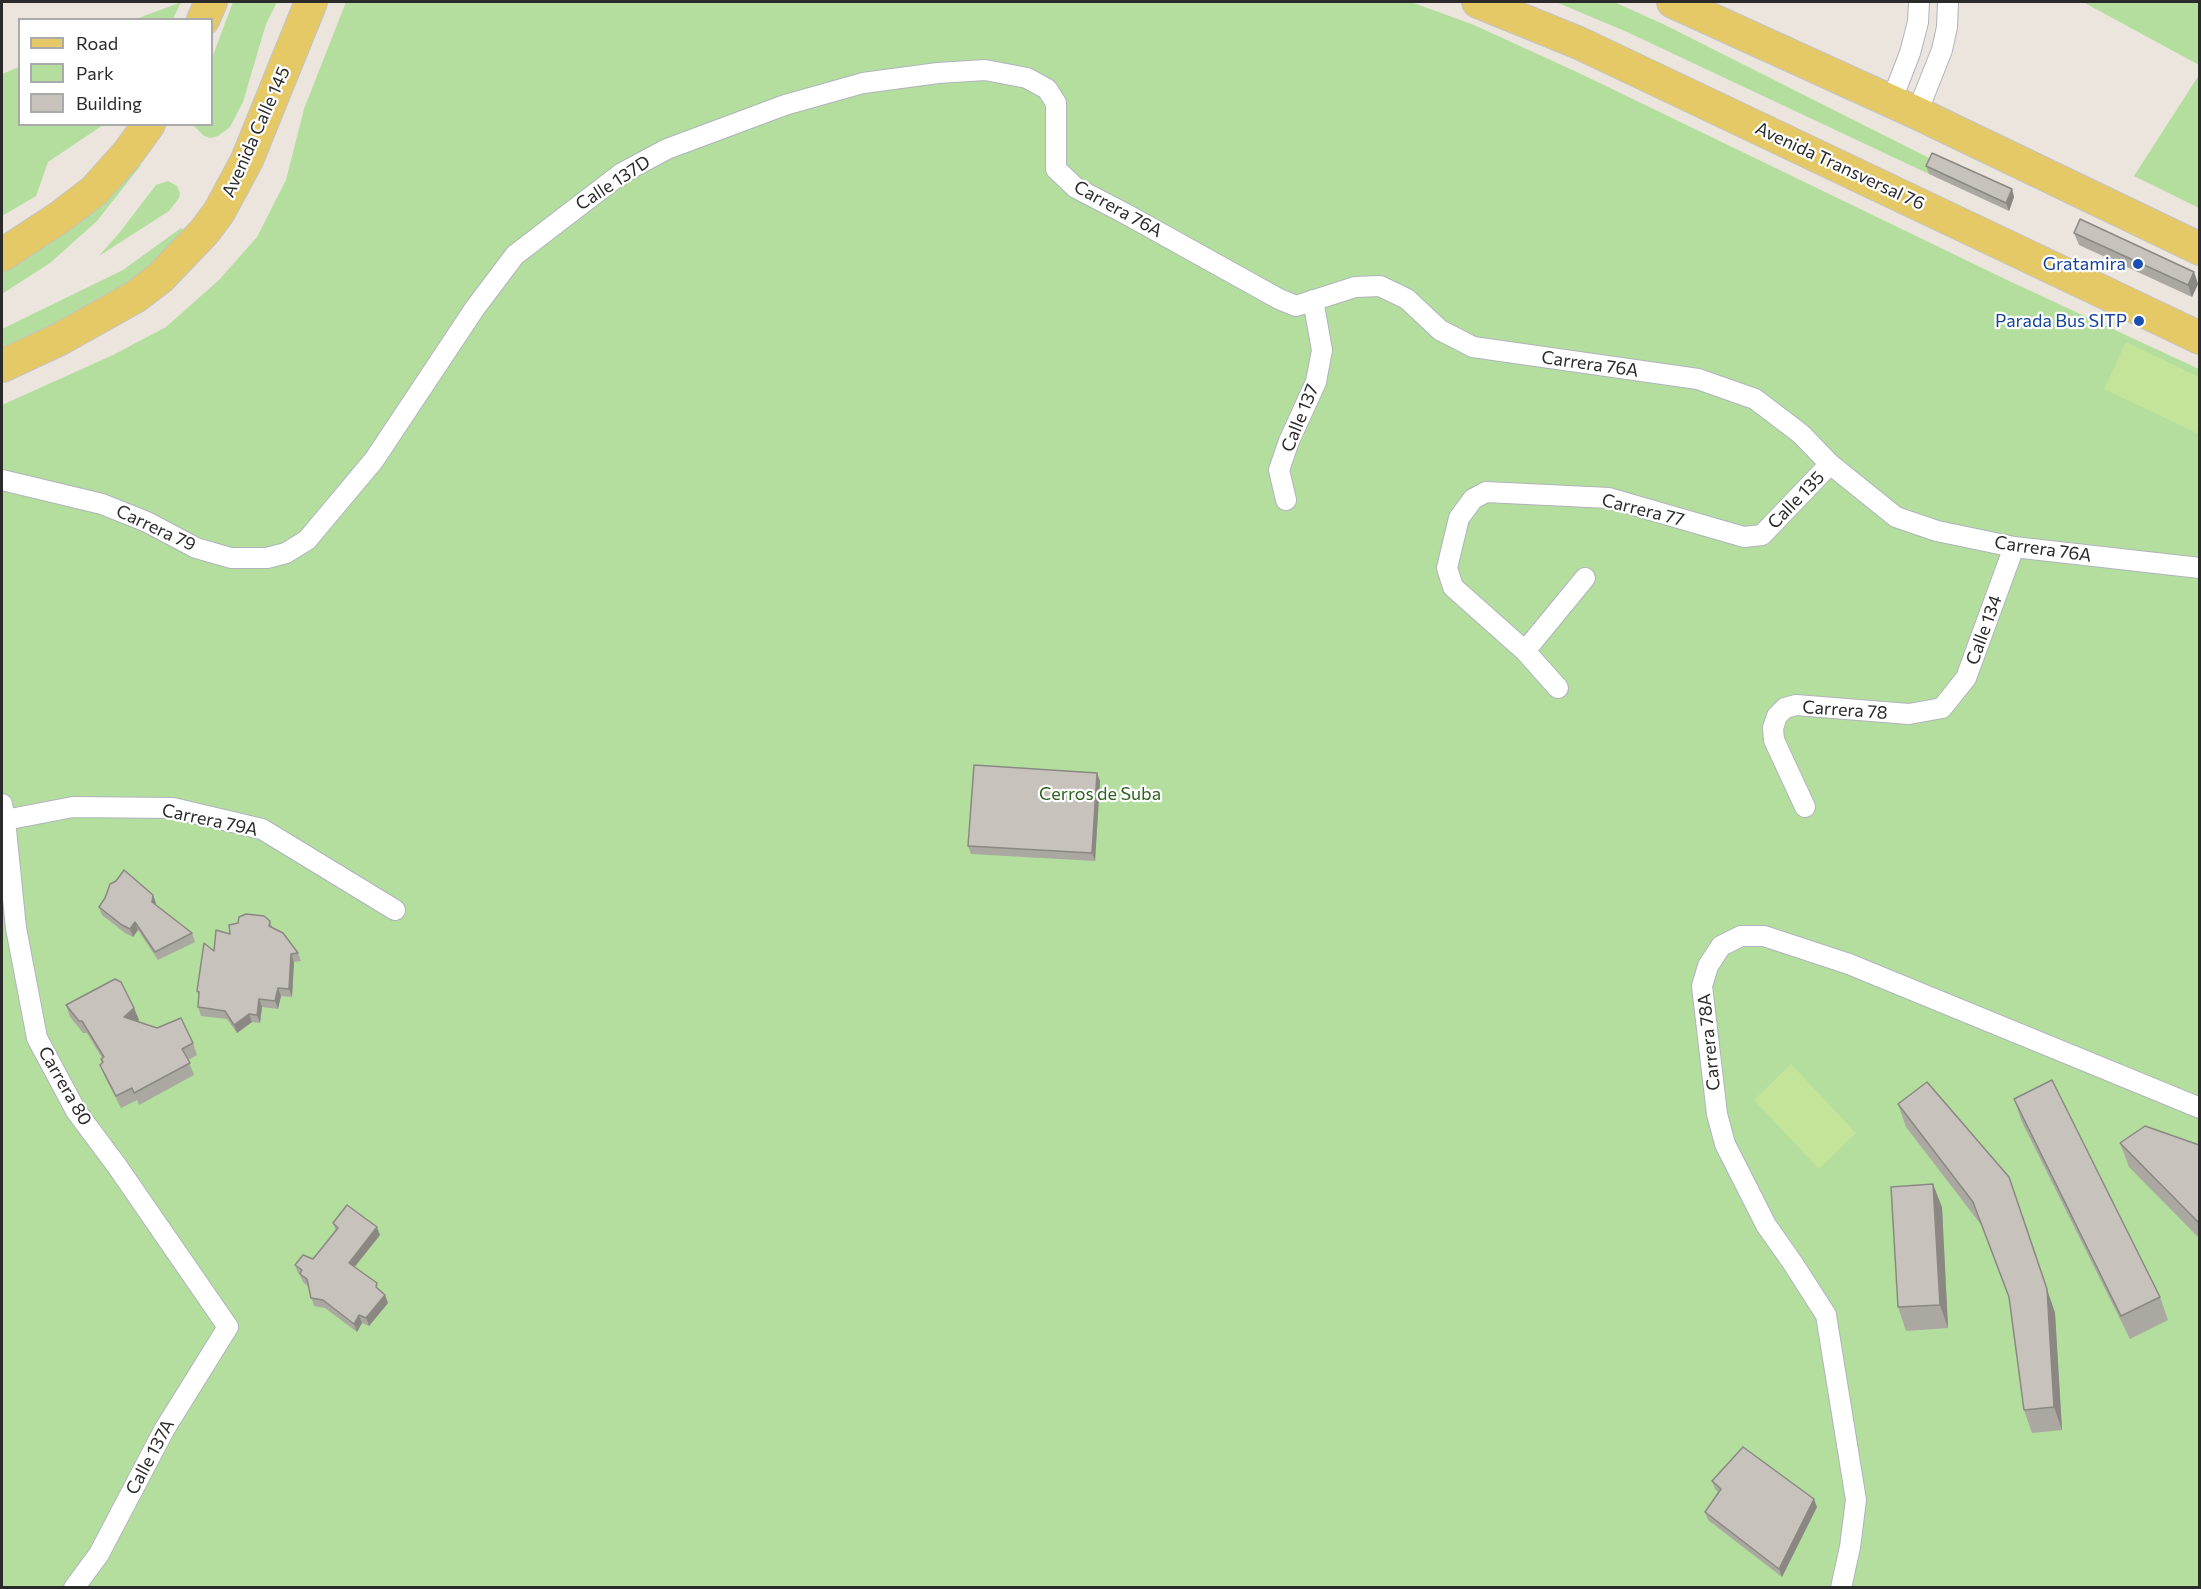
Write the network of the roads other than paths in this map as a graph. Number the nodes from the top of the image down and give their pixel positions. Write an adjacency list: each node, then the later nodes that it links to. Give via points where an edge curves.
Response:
1 (212, 2): 7 (main road)
2 (311, 2): 15 (main road, Avenida Calle 145, via 248,160 219,212 198,239 135,297)
3 (1478, 2): 14 (main road, Avenida Transversal 76, via 1579,43)
4 (1673, 2): 9 (main road)
5 (1919, 2): 9 (street)
6 (1948, 2): 9 (street, via 1942,50)
7 (204, 18)
8 (1056, 103): 13 (street, Carrera 76A, via 1056,169 1076,188 1279,299 1296,306); 20 (street, Calle 137D, via 1047,89 1027,78 985,70 863,83 770,111 668,149 622,173 515,255 374,460)
9 (1904, 107): 11 (main road)
10 (148, 126): 12 (main road, via 94,191)
11 (2199, 249)
12 (2, 255)
13 (1313, 300): 16 (street, Carrera 76A, via 1355,287 1380,286 1407,299 1440,330 1473,347 1698,379 1755,399 1801,434); 18 (street, Calle 137, via 1322,350 1316,382 1279,470)
14 (2199, 338)
15 (2, 366)
16 (1830, 464): 19 (street, Calle 135); 21 (street, Carrera 76A, via 1896,517 1937,531)
17 (2, 480): 20 (street, Carrera 79, via 102,504 196,548 231,558 267,558 286,553)
18 (1286, 500)
19 (1762, 534): 24 (street, Carrera 77, via 1744,537 1609,498 1486,492 1473,499 1459,518 1447,568 1453,587)
20 (307, 540)
21 (2014, 547): 22 (street, Carrera 76A); 26 (street, Calle 134, via 1966,678)
22 (2199, 568)
23 (1585, 578): 24 (street)
24 (1526, 651): 25 (street)
25 (1558, 688)
26 (1942, 708): 27 (street, Carrera 78, via 1909,714 1796,705 1785,708 1777,716 1774,740)
27 (1805, 807)
28 (3, 812): 29 (street, Carrera 79A, via 73,807 173,808 262,829); 31 (street, Carrera 80, via 16,928 37,1038 76,1111)
29 (395, 910)
30 (2199, 1108): 33 (street, Carrera 78A, via 1849,964 1764,936 1741,936 1721,946 1707,966 1702,986 1717,1114 1725,1144 1766,1225 1826,1315 1856,1500)
31 (228, 1327): 32 (street, Calle 137A, via 164,1430 99,1554)
32 (74, 1587)
33 (1841, 1587)

